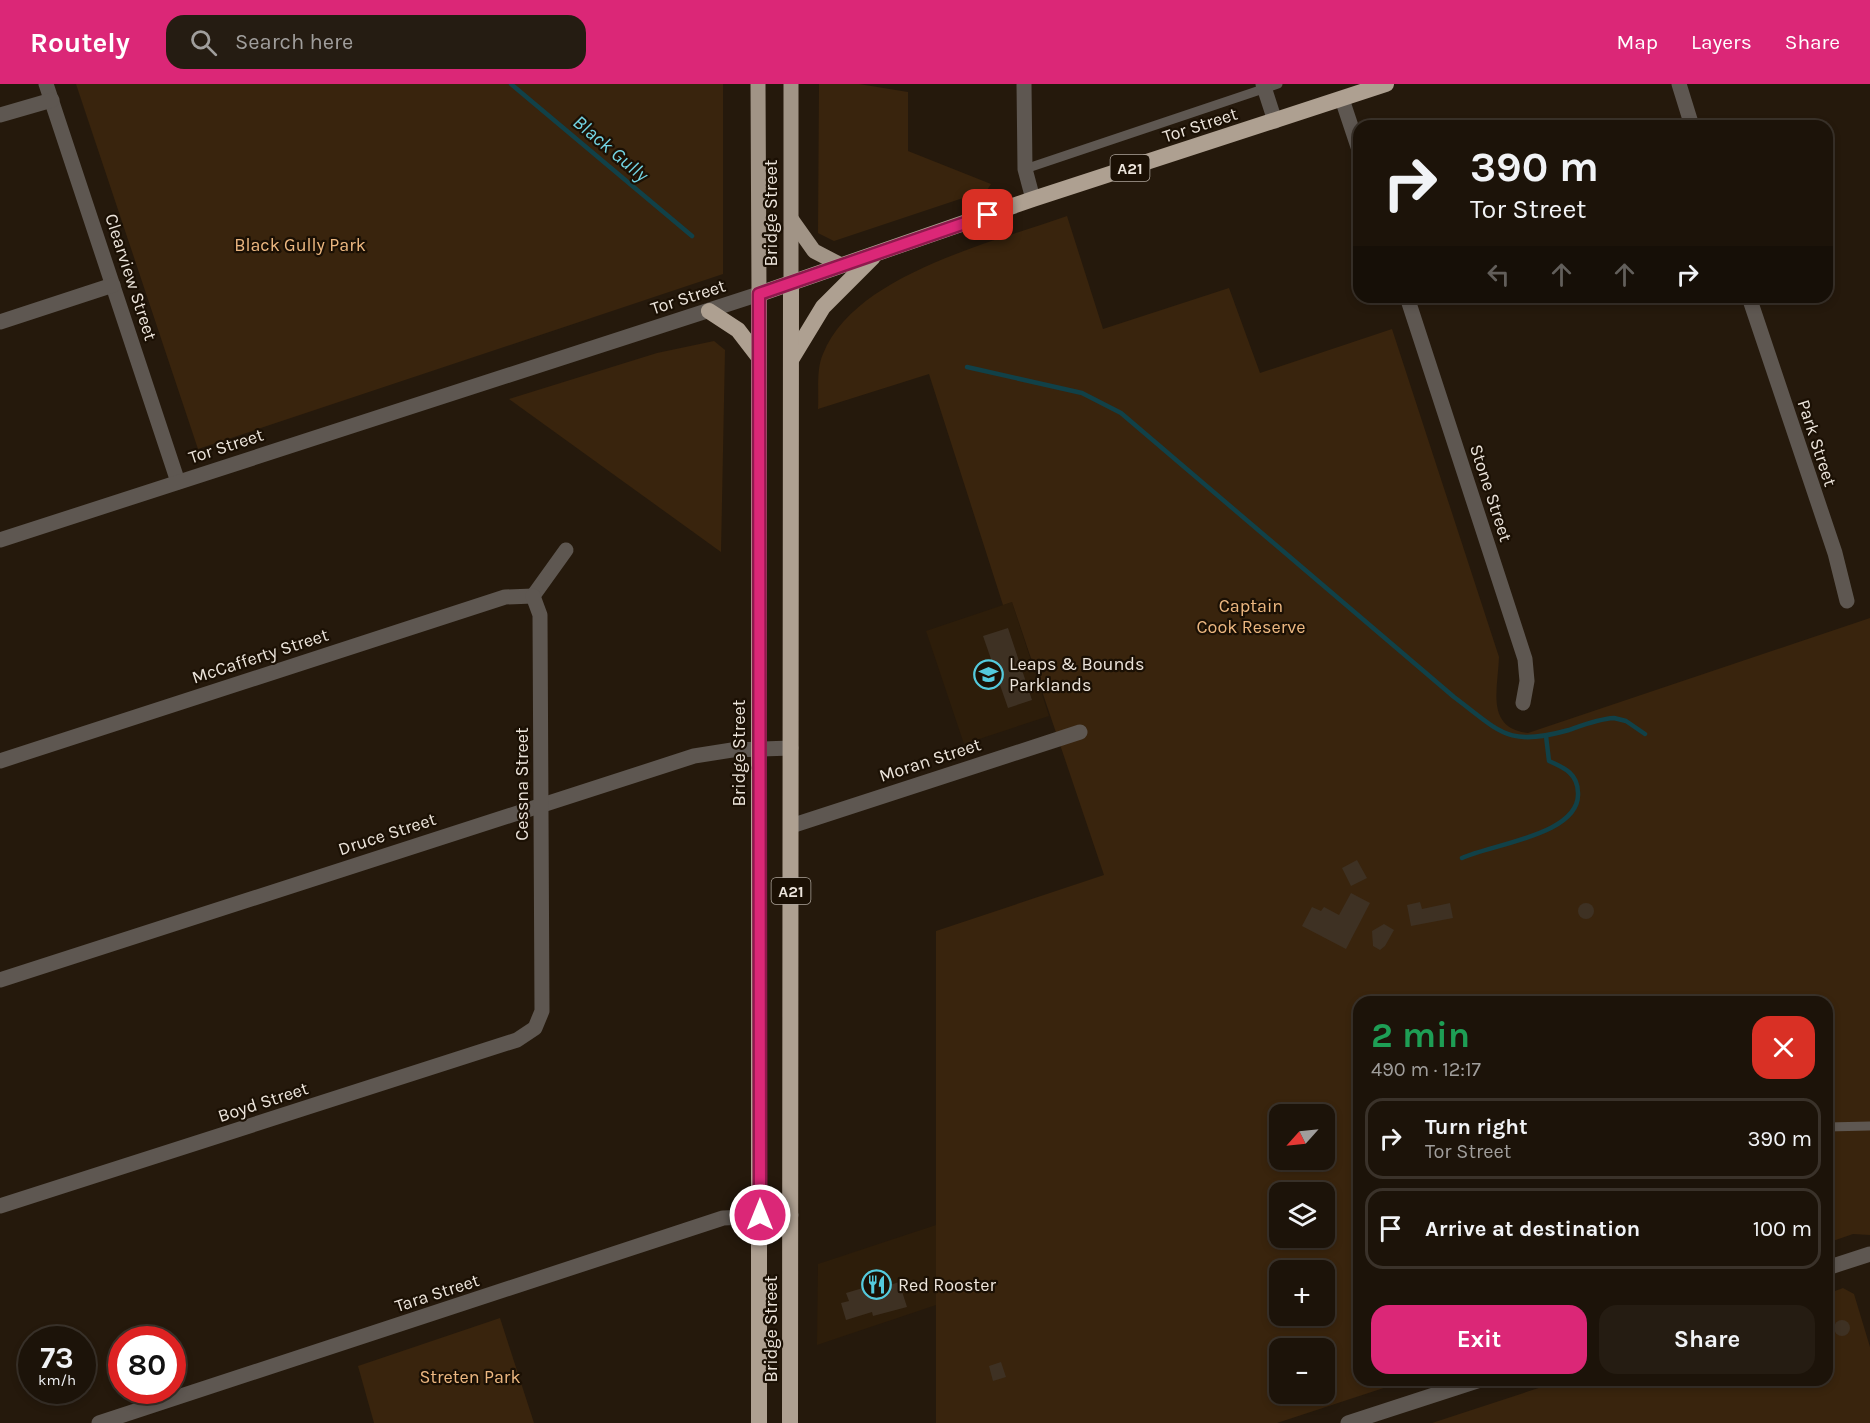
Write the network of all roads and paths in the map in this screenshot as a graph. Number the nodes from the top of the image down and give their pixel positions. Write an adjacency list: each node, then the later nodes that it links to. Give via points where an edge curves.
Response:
1 (46, 84): 10 (street, Clearview Street)
2 (758, 84): 22 (main road, Bridge Street)
3 (791, 84): 17 (main road, Bridge Street)
4 (1024, 84): 15 (street)
5 (1386, 84): 8 (highway, Tor Street / A21)
6 (1679, 84): 12 (street)
7 (1269, 85): 13 (street); 15 (lane)
8 (1367, 87): 9 (highway, Tor Street / A21)
9 (1342, 99): 13 (highway, Tor Street / A21); 14 (street)
10 (52, 100): 11 (street); 21 (street, Clearview Street)
11 (0, 114)
12 (1690, 120)
13 (1275, 121): 16 (highway, Tor Street / A21)
14 (1353, 132)
15 (1025, 169): 16 (street)
16 (1033, 200): 18 (highway, Tor Street / A21)
17 (792, 220): 19 (main road, via 814,251); 20 (main road, Bridge Street)
18 (875, 254): 19 (highway, Tor Street / A21); 28 (highway, A21, via 822,307)
19 (841, 265): 20 (highway, Tor Street / A21)
20 (791, 283): 22 (highway, Tor Street / A21); 28 (highway, Bridge Street)
21 (113, 285): 26 (street); 29 (street, Clearview Street)
22 (759, 294): 25 (street, Tor Street); 27 (highway, Bridge Street / A21)
23 (1409, 303): 34 (street, Stone Street, via 1525,659)
24 (1751, 303): 33 (street, Park Street)
25 (709, 311): 27 (highway, via 738,330); 29 (street, Tor Street)
26 (0, 322)
27 (758, 356): 37 (highway, Bridge Street / A21)
28 (791, 360): 36 (highway, Bridge Street / A21)
29 (178, 482): 30 (street, Tor Street)
30 (0, 540)
31 (567, 550): 32 (street)
32 (533, 596): 38 (street, McCafferty Street, via 505,597); 39 (street, Cessna Street, via 540,615)
33 (1847, 601)
34 (1523, 703)
35 (1080, 732): 40 (street, Moran Street)
36 (791, 748): 37 (street, Druce Street); 40 (highway, Bridge Street / A21)
37 (758, 749): 39 (street, Druce Street, via 694,756); 46 (highway, Bridge Street / A21)
38 (0, 761)
39 (542, 805): 41 (street, Druce Street); 42 (street, Cessna Street, via 542,1011)
40 (791, 826): 47 (highway, Bridge Street / A21)
41 (0, 980)
42 (535, 1028): 45 (street, Boyd Street, via 517,1040)
43 (1833, 1126): 44 (lane)
44 (1870, 1126)
45 (0, 1206)
46 (760, 1215): 47 (street, Tara Street); 51 (street, Tara Street, via 723,1218); 52 (highway, Bridge Street / A21)
47 (791, 1215): 53 (highway, Bridge Street / A21)
48 (1870, 1254): 49 (street)
49 (1833, 1266)
50 (1462, 1386): 54 (street)
51 (99, 1423)
52 (759, 1423)
53 (790, 1423)
54 (1348, 1423)

